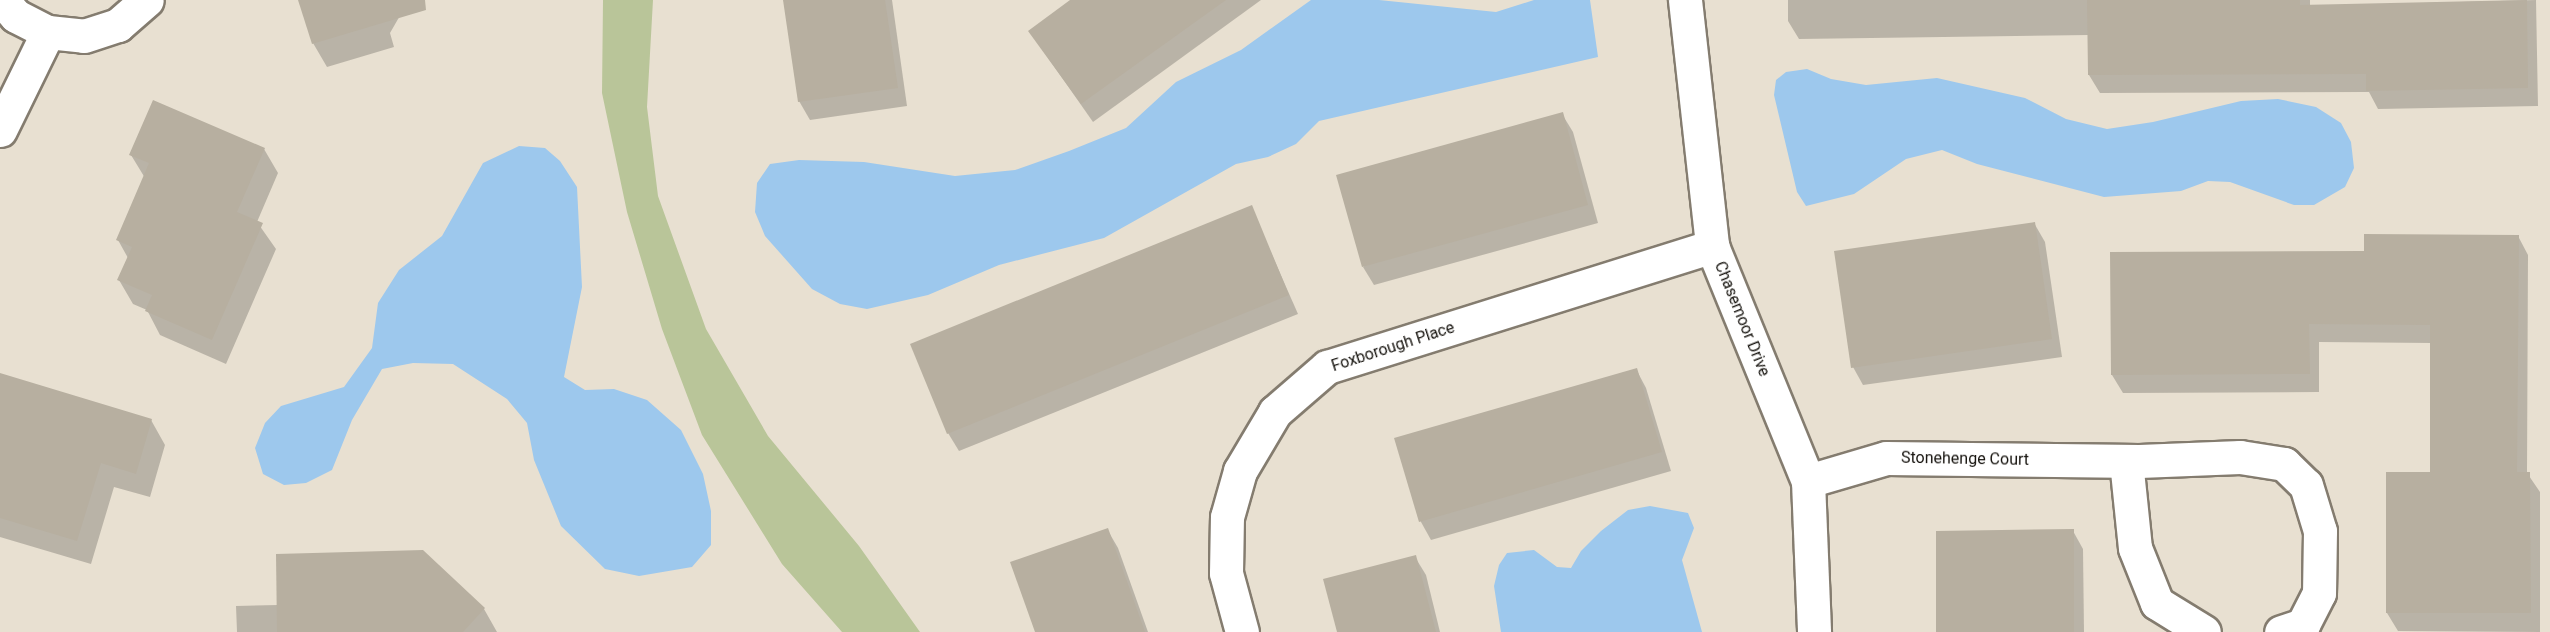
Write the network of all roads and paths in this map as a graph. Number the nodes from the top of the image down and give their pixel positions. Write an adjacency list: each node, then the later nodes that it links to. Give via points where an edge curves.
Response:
1 (2, 0): 4 (street, via 16,16)
2 (147, 0): 4 (street, via 118,25 84,36)
3 (1685, 0): 6 (street, Chasemoor Drive)
4 (48, 32): 5 (street)
5 (0, 130)
6 (1712, 246): 8 (street, Chasemoor Drive); 9 (street, Foxborough Place, via 1328,367 1275,412 1239,471 1227,517 1226,573)
7 (2126, 461): 8 (street, Stonehenge Court, via 1886,458); 11 (street, via 2135,548 2157,603); 12 (street, Stonehenge Court, via 2240,457 2284,464 2307,485 2320,531 2319,593 2303,625)
8 (1808, 481): 10 (street, Chasemoor Drive)
9 (1242, 632)
10 (1814, 632)
11 (2204, 632)
12 (2281, 632)

